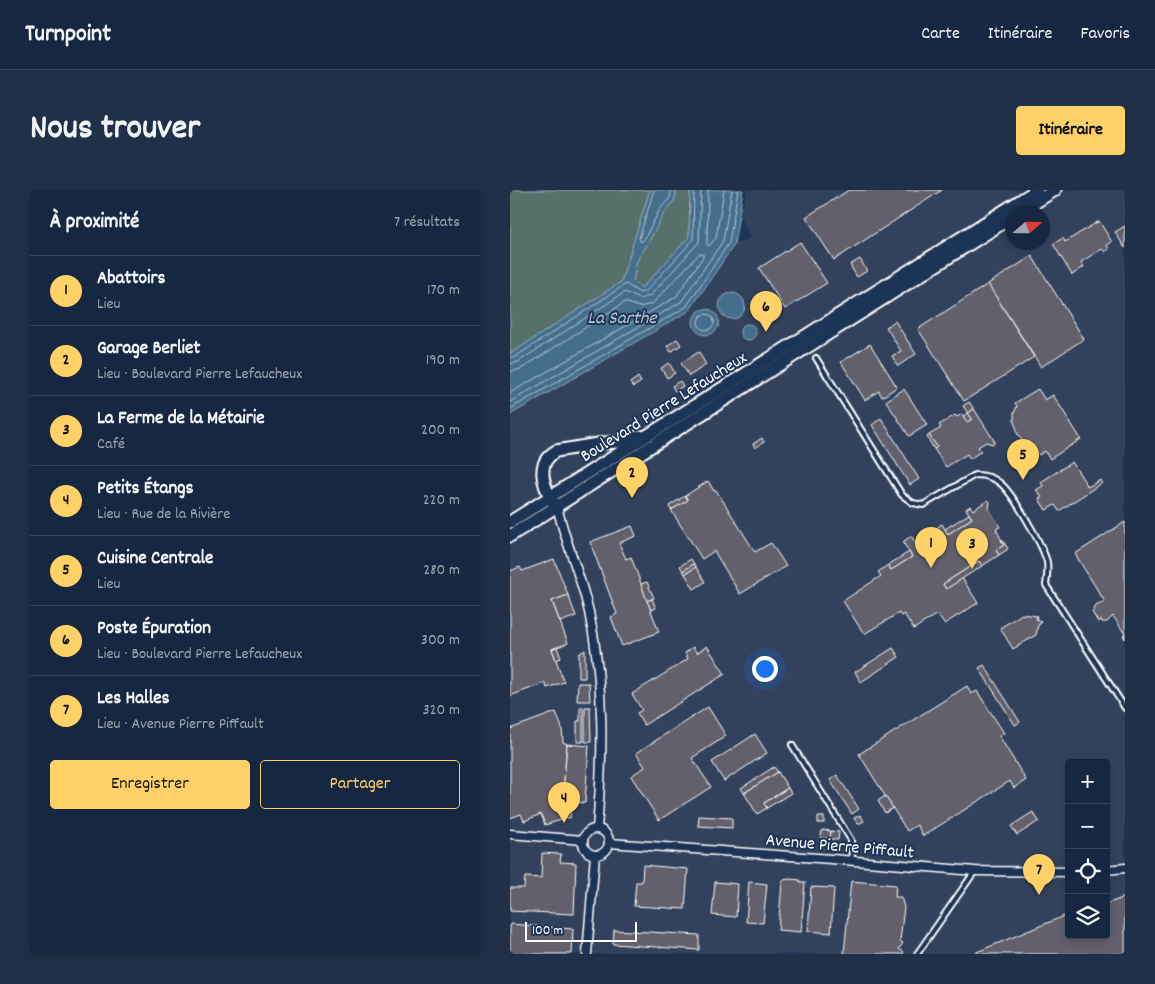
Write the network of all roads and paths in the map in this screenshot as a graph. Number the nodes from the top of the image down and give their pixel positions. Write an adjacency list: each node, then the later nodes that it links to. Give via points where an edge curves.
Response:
1 (1038, 190): 6 (main road, Boulevard Pierre Lefaucheux)
2 (1055, 190): 3 (main road)
3 (1031, 205)
4 (1005, 221): 7 (main road, Boulevard Pierre Lefaucheux)
5 (816, 358): 10 (lane, via 902,495 912,503 923,506 975,475 1000,482 1042,545 1047,564 1046,585)
6 (658, 430): 7 (main road, Boulevard Pierre Lefaucheux); 7 (main road, via 628,440 551,454 542,473)
7 (553, 501): 8 (main road, Boulevard Pierre Lefaucheux); 9 (main road, Boulevard Pierre Lefaucheux); 12 (street, via 589,611 598,669 603,743)
8 (510, 522)
9 (510, 536)
10 (1125, 708)
11 (792, 745): 17 (lane, via 851,840)
12 (597, 829): 14 (street, via 588,832); 15 (street, via 607,835)
13 (510, 834): 14 (street)
14 (583, 840): 16 (street, via 586,851)
15 (609, 843): 16 (street, via 606,851); 17 (street, Avenue Pierre Piffault)
16 (595, 855): 22 (street)
17 (852, 860): 20 (street, Avenue Pierre Piffault)
18 (1125, 868): 19 (street)
19 (1110, 870)
20 (975, 871): 21 (street, Avenue Pierre Piffault); 23 (lane)
21 (1065, 872)
22 (587, 954)
23 (917, 954)

